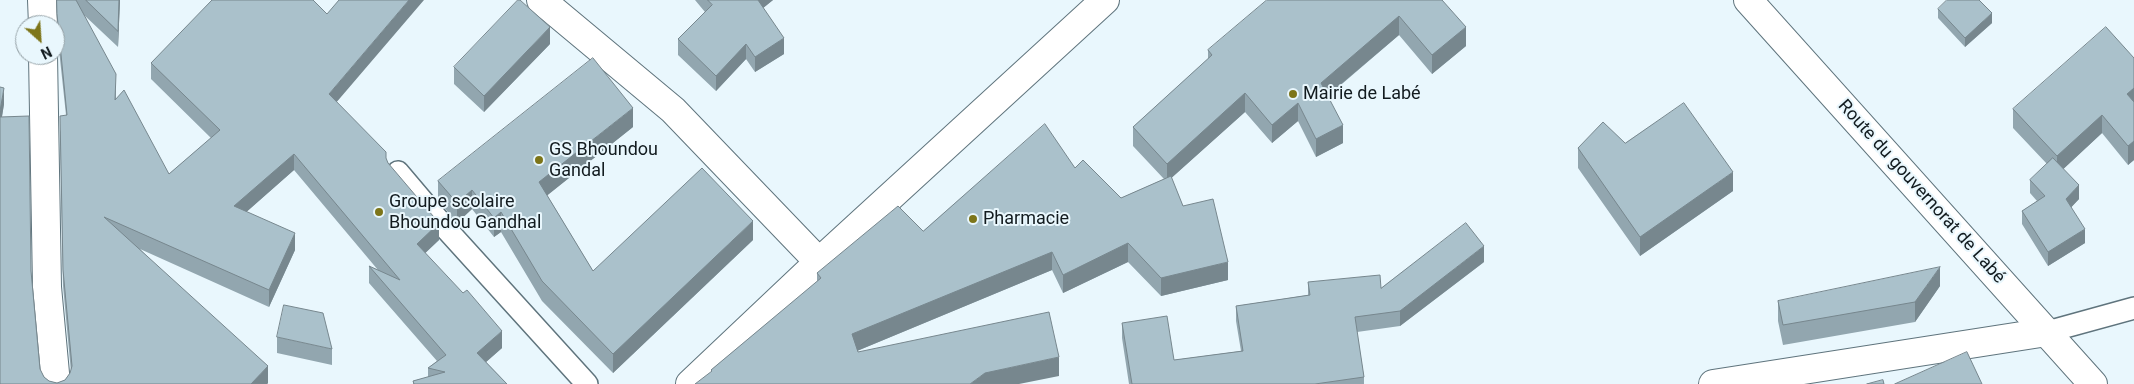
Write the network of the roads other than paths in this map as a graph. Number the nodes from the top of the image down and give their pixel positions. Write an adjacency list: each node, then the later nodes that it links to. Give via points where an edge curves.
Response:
1 (42, 0): 5 (street)
2 (541, 0): 8 (street, via 673,110)
3 (1105, 0): 8 (street)
4 (1748, 0): 10 (street, Route du gouvernorat de Labé)
5 (43, 15)
6 (43, 65): 11 (street, via 47,287)
7 (398, 172): 12 (lane)
8 (819, 262): 13 (street)
9 (2134, 308): 10 (lane)
10 (2047, 332): 14 (street); 15 (street, Route du gouvernorat de Labé)
11 (56, 384)
12 (587, 384)
13 (690, 384)
14 (1713, 384)
15 (2093, 384)

